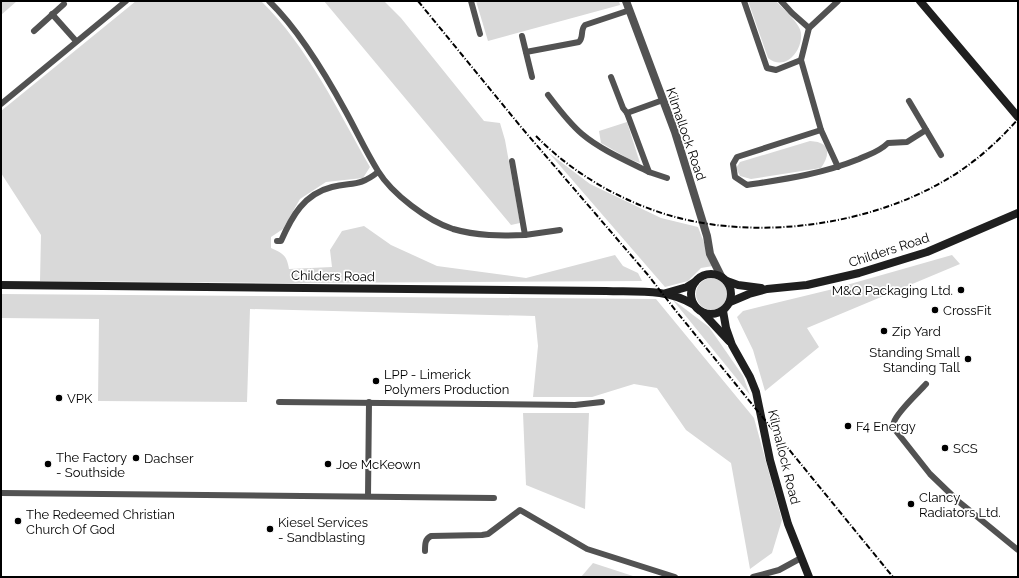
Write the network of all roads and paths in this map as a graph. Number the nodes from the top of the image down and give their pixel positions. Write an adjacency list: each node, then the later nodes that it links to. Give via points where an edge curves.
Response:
1 (126, 1): 16 (street)
2 (268, 1): 32 (street, via 292,28 321,70)
3 (471, 1): 14 (street)
4 (626, 1): 10 (street, Kilmallock Road)
5 (744, 1): 18 (street, via 767,68 776,70)
6 (781, 1): 12 (street)
7 (838, 1): 12 (street)
8 (920, 1): 26 (main road)
9 (64, 4): 11 (street)
10 (630, 10): 17 (street, via 585,25 579,42); 22 (street, Kilmallock Road)
11 (52, 14): 13 (street); 16 (street)
12 (810, 28): 18 (street)
13 (34, 31)
14 (480, 34)
15 (522, 36): 17 (street)
16 (76, 41): 24 (street)
17 (526, 52): 19 (street)
18 (801, 60): 27 (street)
19 (532, 77)
20 (611, 77): 25 (street, via 622,108)
21 (548, 95): 33 (street, via 583,135)
22 (663, 100): 25 (street); 39 (street, Kilmallock Road, via 707,236 710,254)
23 (909, 101): 28 (street)
24 (1, 104)
25 (627, 113): 33 (street)
26 (1018, 117)
27 (821, 130): 31 (street); 31 (street, via 737,157 733,164 735,177 747,185 801,177)
28 (926, 130): 29 (street); 31 (street, via 907,142 888,143 881,150)
29 (941, 155)
30 (512, 161): 37 (street)
31 (838, 167)
32 (378, 172): 37 (street, via 410,204 429,218 452,229 474,234); 38 (street, via 360,183 332,187 308,198 294,215 281,241)
33 (649, 172): 34 (street)
34 (667, 178)
35 (1016, 213): 42 (main road, Childers Road, via 927,252 859,273 807,285)
36 (560, 230): 37 (street)
37 (525, 236)
38 (277, 241)
39 (724, 279): 40 (main road, via 708,274); 42 (main road, Childers Road, via 738,285); 44 (main road, via 732,293)
40 (695, 282): 43 (main road, Childers Road); 45 (main road, via 691,291)
41 (1, 285): 43 (main road, Childers Road)
42 (767, 289): 44 (main road, Childers Road)
43 (665, 293): 45 (main road, Childers Road)
44 (730, 302): 46 (main road)
45 (694, 305): 47 (main road)
46 (723, 311): 47 (main road, via 713,314); 48 (main road, Kilmallock Road)
47 (702, 312): 48 (main road, Kilmallock Road)
48 (732, 345): 58 (main road, Kilmallock Road, via 756,392 770,460 788,524)
49 (926, 384): 56 (street, via 898,415 894,422 896,431 930,474)
50 (279, 402): 51 (street)
51 (369, 402): 52 (street, via 575,405); 54 (street)
52 (602, 402)
53 (1, 493): 54 (street)
54 (368, 496): 55 (street)
55 (494, 498)
56 (1018, 550)
57 (425, 551): 59 (street, via 426,542 432,536 488,534 520,510 587,549)
58 (802, 558): 60 (street, via 779,570); 61 (main road, Kilmallock Road)
59 (675, 577)
60 (753, 577)
61 (809, 577)

